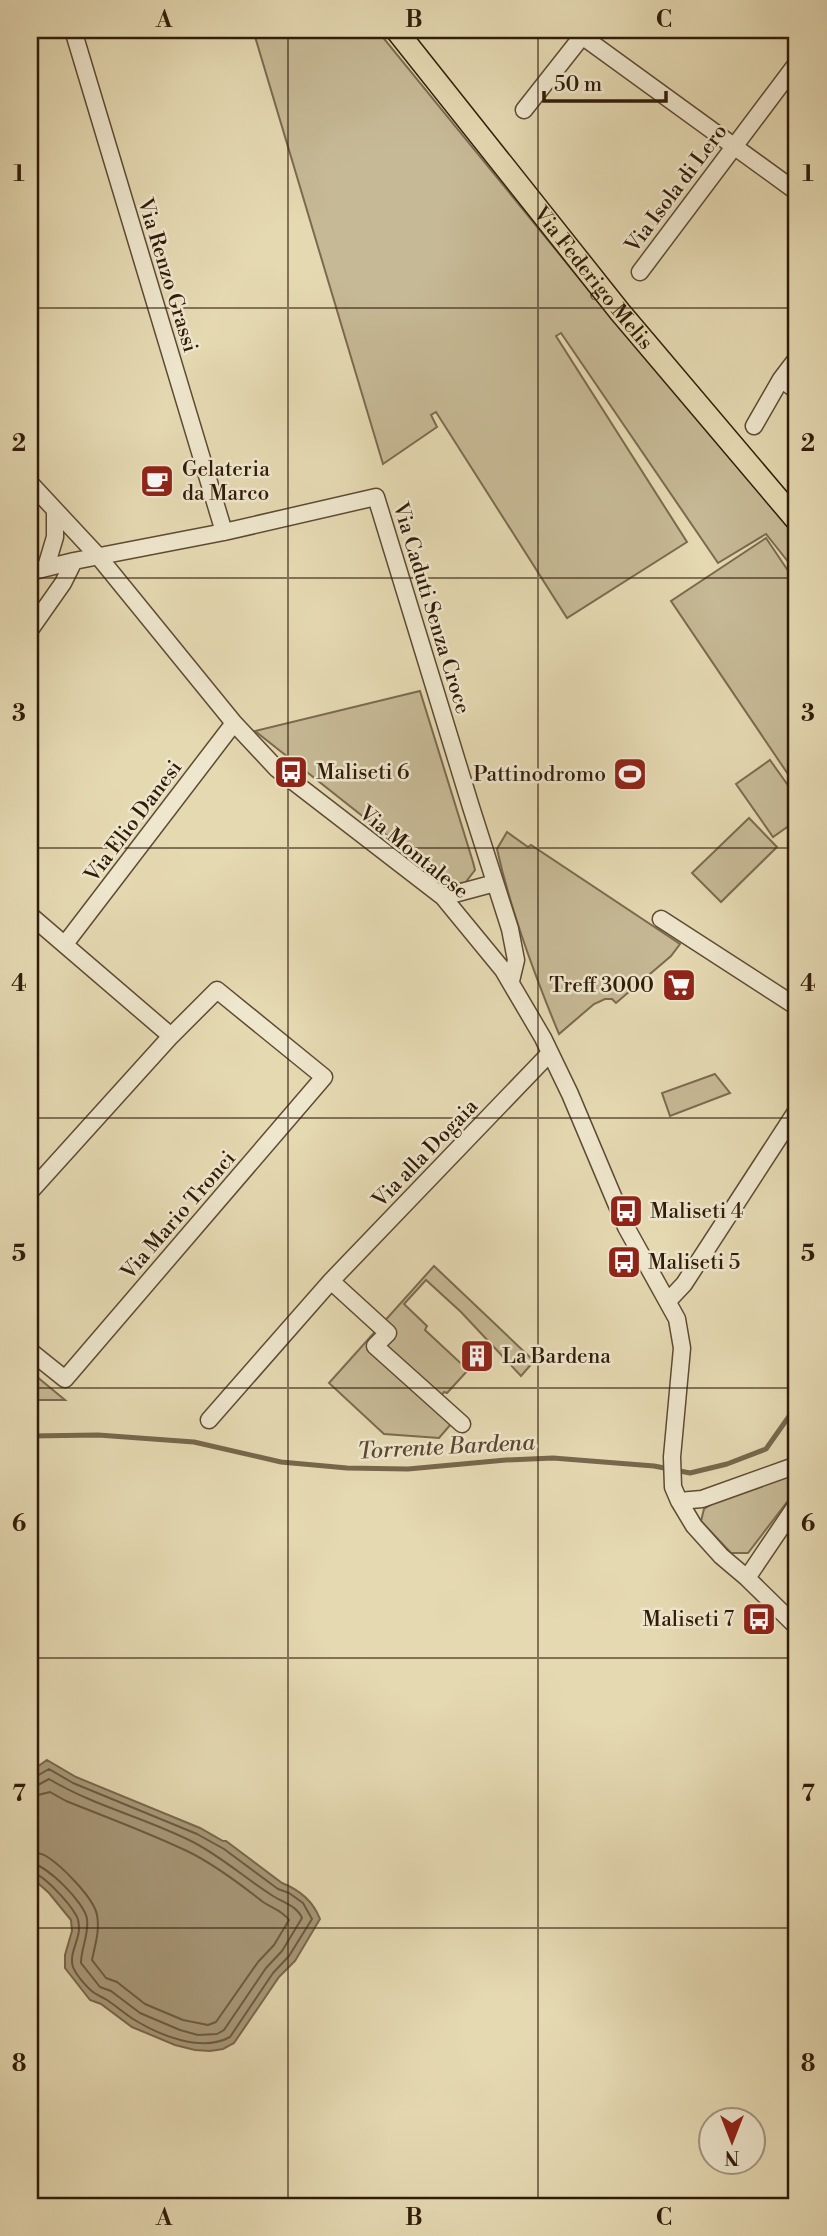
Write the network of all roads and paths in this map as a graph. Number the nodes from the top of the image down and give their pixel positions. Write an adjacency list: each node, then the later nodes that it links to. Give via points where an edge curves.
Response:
1 (73, 30): 16 (street, Via Renzo Grassi)
2 (396, 30): 15 (main road, Via Federigo Melis, via 620,312)
3 (584, 33): 5 (street); 6 (street)
4 (797, 63): 6 (street, Via Isola di Lero)
5 (524, 110)
6 (734, 145): 7 (street); 8 (street, Via Isola di Lero)
7 (797, 191)
8 (640, 272)
9 (797, 358): 10 (street)
10 (781, 379): 11 (street); 12 (street)
11 (797, 391)
12 (754, 426)
13 (30, 483): 14 (street, Via Montalese)
14 (55, 511): 17 (street, Via Montalese); 19 (street, via 55,537)
15 (797, 521)
16 (224, 532): 17 (street, Via Caduti Senza Croce); 22 (street, Via Caduti Senza Croce, via 376,497)
17 (98, 556): 18 (street, Via Caduti Senza Croce); 21 (street, Via Montalese)
18 (74, 561): 19 (street, Via Caduti Senza Croce); 20 (street)
19 (38, 570)
20 (30, 630)
21 (234, 723): 23 (street, Via Montalese, via 297,786); 26 (street, Via Elio Danesi)
22 (495, 883): 23 (street); 27 (street, Via Caduti Senza Croce, via 515,952)
23 (443, 897): 27 (street, Via Montalese)
24 (31, 919): 26 (street)
25 (661, 919): 28 (street)
26 (65, 944): 29 (street)
27 (511, 981): 30 (street, Via Montalese)
28 (797, 1007)
29 (171, 1036): 32 (street); 35 (street, Via Mario Tronci, via 217,990 324,1077 65,1379)
30 (550, 1053): 33 (street, Via alla Dogaia); 34 (street, Via Montalese, via 626,1227)
31 (797, 1110): 34 (street, via 684,1284)
32 (30, 1192)
33 (331, 1281): 36 (street, Via alla Dogaia); 37 (street, via 388,1333 376,1346)
34 (668, 1301): 39 (street, Via Montalese, via 682,1348 672,1457)
35 (30, 1351)
36 (209, 1420)
37 (462, 1424)
38 (797, 1465): 39 (street, via 702,1499)
39 (676, 1494): 41 (street, via 694,1527)
40 (797, 1504): 41 (street)
41 (747, 1578): 42 (street)
42 (797, 1627)

